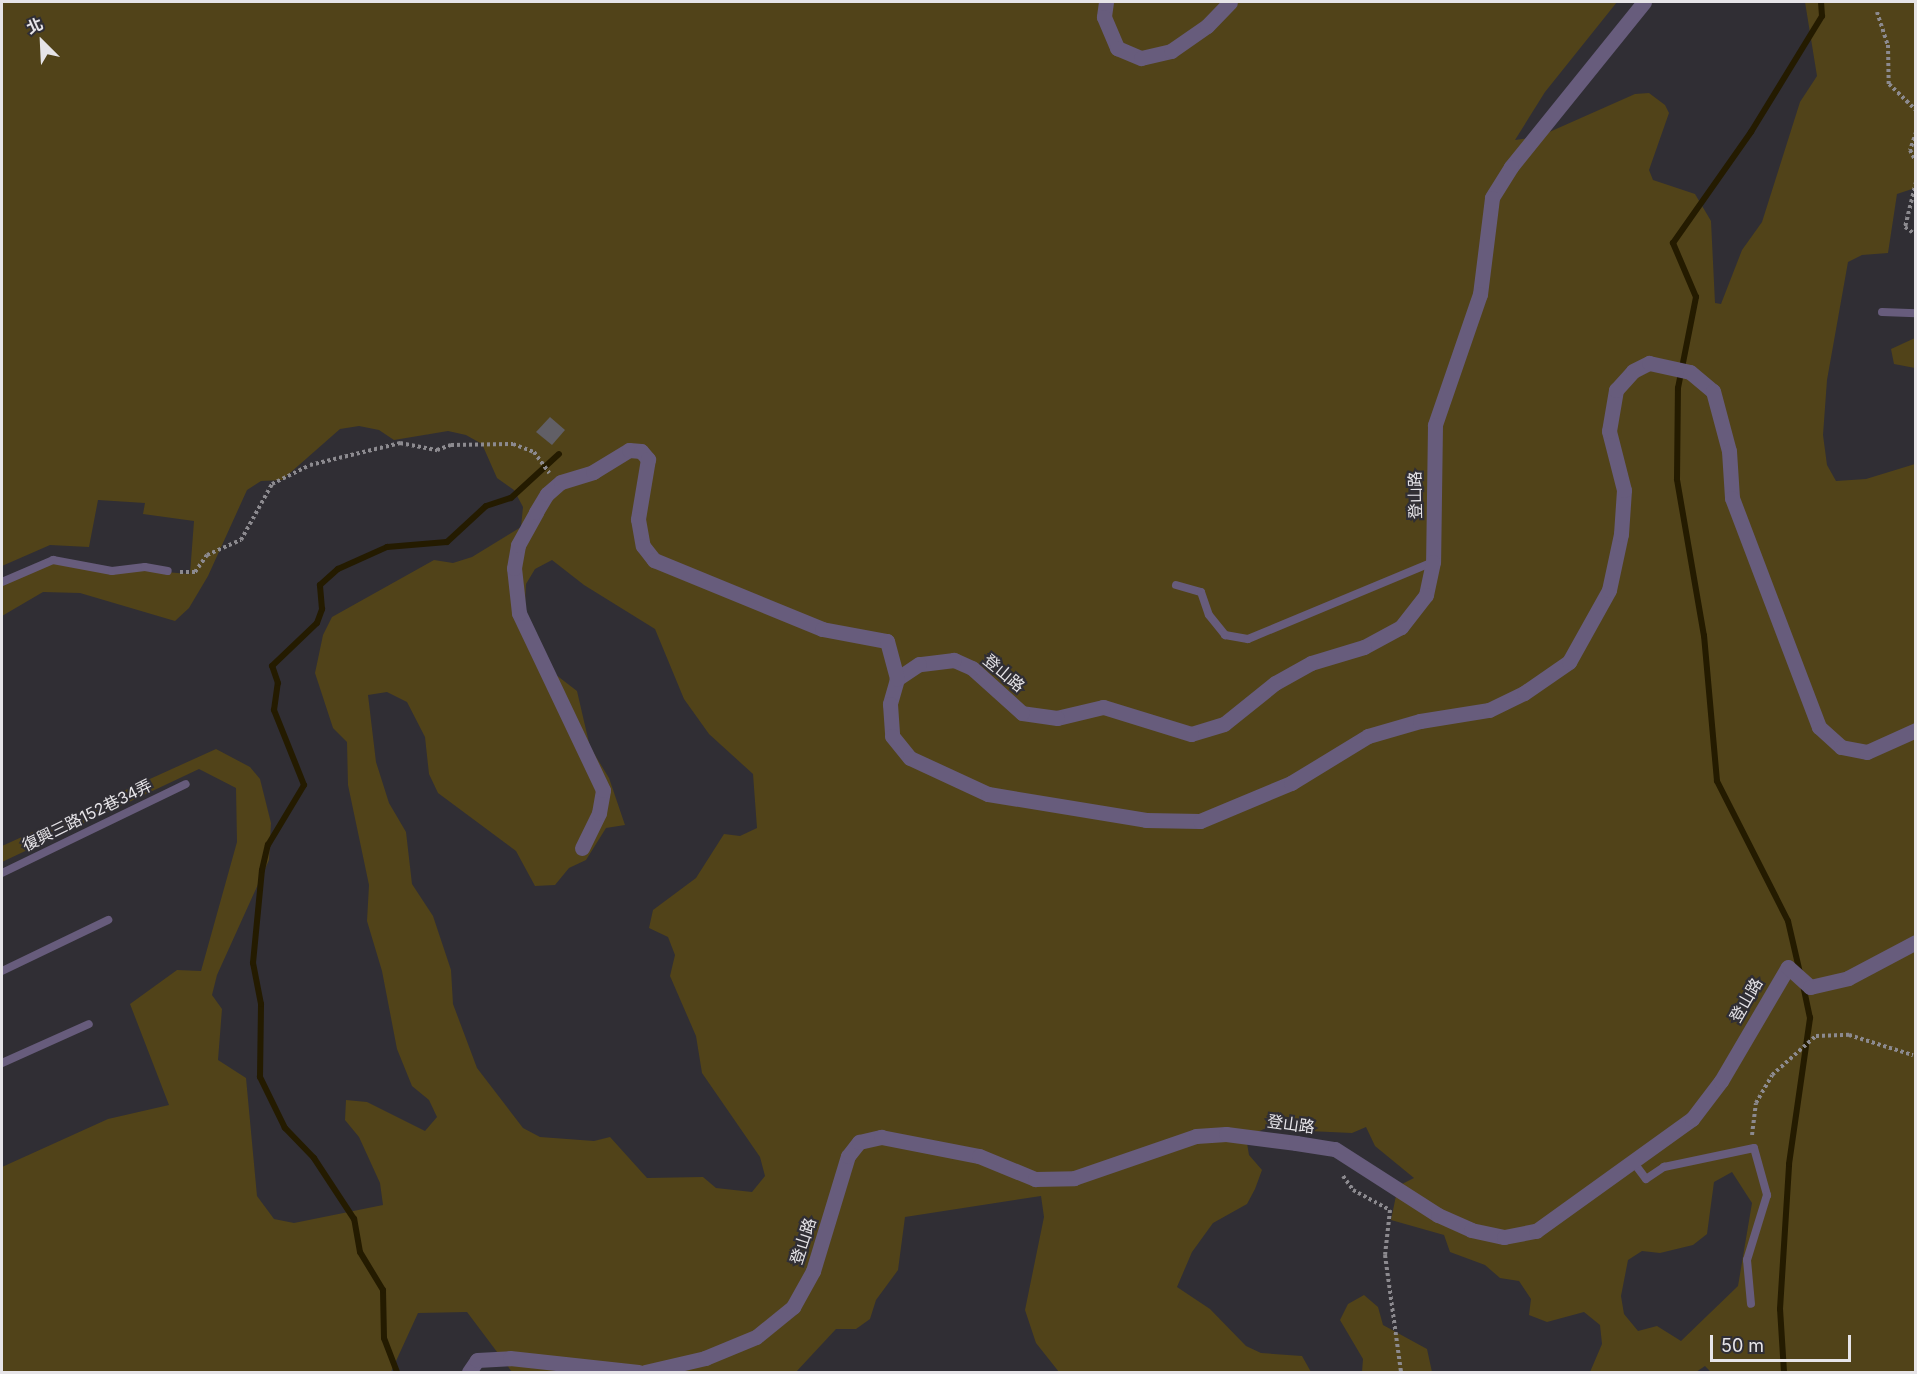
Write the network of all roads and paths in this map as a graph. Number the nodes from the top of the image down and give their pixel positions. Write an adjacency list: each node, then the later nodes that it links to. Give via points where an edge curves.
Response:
1 (1106, 2): 2 (street, via 1104,17 1117,48 1142,58 1171,51 1207,26)
2 (1230, 2)
3 (1644, 2): 13 (street, 登山路, via 1511,167 1492,198 1480,294 1435,425)
4 (1877, 12): 5 (path, via 1888,45 1889,84)
5 (1916, 110)
6 (1916, 132): 7 (path, via 1910,150)
7 (1916, 162)
8 (1916, 182): 9 (path, via 1905,227)
9 (1916, 235)
10 (1882, 312): 11 (lane)
11 (1916, 313)
12 (561, 482): 14 (path, via 534,452 513,444 451,445 437,450 400,443 310,465 280,477 241,540 207,555 195,572); 17 (street, via 593,472 629,450 641,451 648,459 639,519 644,546 654,560 822,629 887,640); 20 (street, via 547,494 536,512 518,545 514,568 519,613 603,790 599,813)
13 (1433, 562): 16 (lane, via 1248,639 1226,635 1209,615 1201,592); 17 (street, 登山路, via 1426,595 1401,627 1364,647 1311,663 1275,683 1224,724 1191,734 1103,707 1057,718 1022,713 972,668 954,660 919,664)
14 (168, 571): 15 (lane, via 145,567 112,571 52,560)
15 (2, 582)
16 (1176, 585)
17 (897, 679): 18 (street, via 890,704 892,736 910,758 988,794 1146,819 1200,821 1291,783 1368,736 1420,721 1490,710 1569,662 1590,632 1609,590 1621,534 1624,490 1609,431 1616,390 1633,371 1649,363 1690,372 1713,392 1721,413 1732,498 1819,728 1841,747 1867,752)
18 (1916, 730)
19 (186, 784): 21 (lane, 復興三路152巷34弄)
20 (582, 848)
21 (2, 873)
22 (108, 920): 24 (lane)
23 (1916, 942): 29 (street, 登山路, via 1848,978 1810,987 1788,967 1721,1081 1698,1112)
24 (2, 971)
25 (88, 1024): 27 (lane)
26 (1913, 1055): 28 (path, via 1849,1035 1816,1036 1772,1075 1756,1103 1751,1127)
27 (2, 1063)
28 (1754, 1148): 29 (lane, via 1664,1167 1646,1179); 31 (lane, via 1767,1195 1747,1260)
29 (1634, 1163): 34 (street, 登山路, via 1536,1231 1504,1237 1438,1215 1335,1149 1226,1134 1196,1136 1074,1178 1035,1179 979,1156 881,1137 859,1142 848,1156 813,1271 793,1307 756,1337 705,1358)
30 (1338, 1171): 35 (path, via 1353,1190 1390,1210 1385,1255)
31 (1751, 1304)
32 (469, 1372): 33 (street, via 477,1360 510,1358)
33 (638, 1372)
34 (645, 1372)
35 (1401, 1372)

